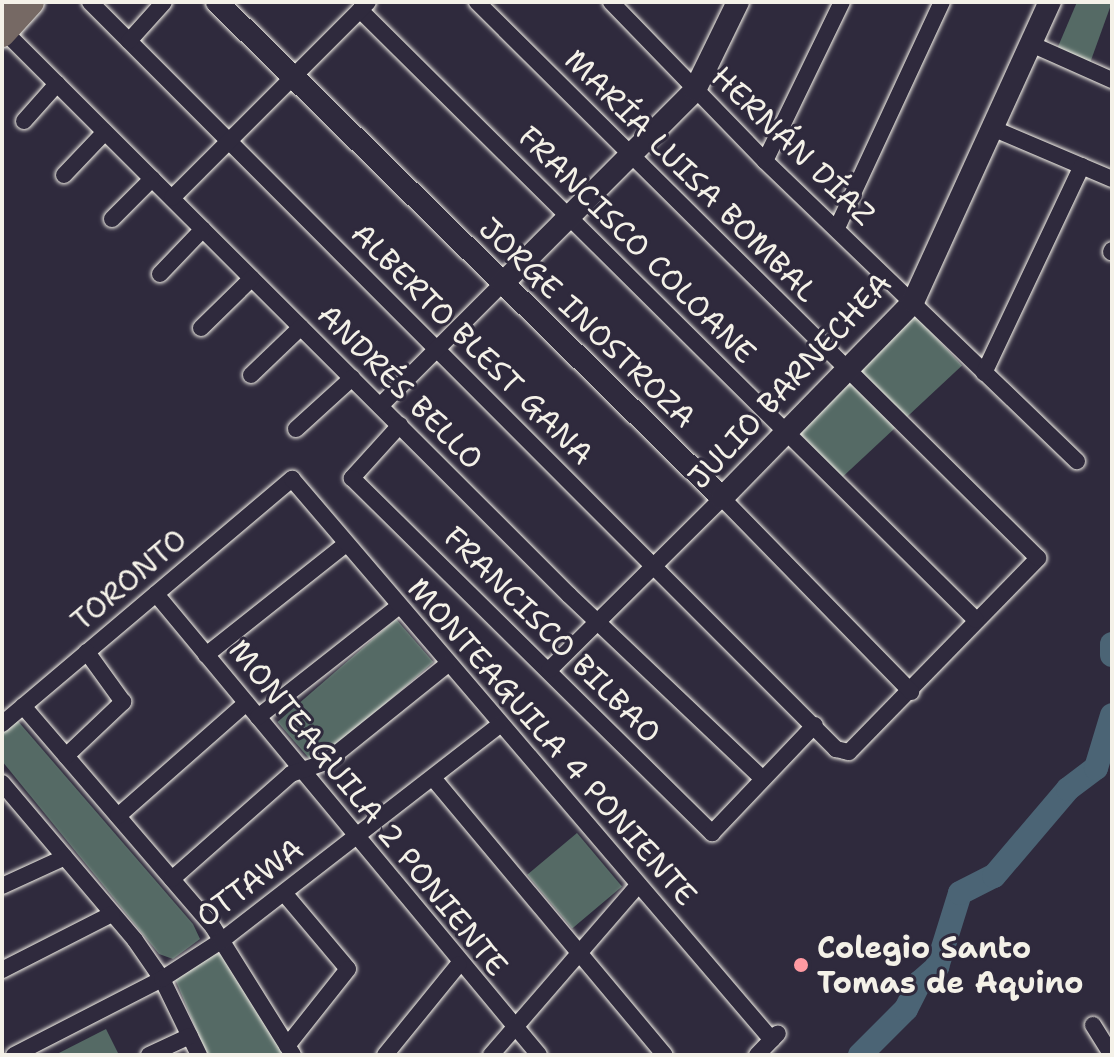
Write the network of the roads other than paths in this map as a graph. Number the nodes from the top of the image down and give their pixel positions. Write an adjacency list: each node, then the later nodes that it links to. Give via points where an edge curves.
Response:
1 (6, 2): 14 (main road)
2 (31, 2): 14 (main road)
3 (90, 2): 15 (street, ALBERTO BLEST GANA)
4 (164, 2): 15 (street)
5 (217, 2): 17 (street, JORGE INOSTROZA)
6 (477, 2): 25 (street, MARÍA LUISA BOMBAL)
7 (611, 2): 13 (street, HERNÁN DÍAZ)
8 (738, 2): 20 (street)
9 (842, 2): 26 (street)
10 (942, 2): 34 (street)
11 (1050, 2): 16 (street, JULIO BARNECHEA)
12 (364, 6): 17 (street); 32 (street, FRANCISCO COLOANE)
13 (628, 9): 20 (street, HERNÁN DÍAZ)
14 (3, 25): 19 (street, ANDRÉS BELLO)
15 (129, 41): 24 (street, ALBERTO BLEST GANA)
16 (1031, 44): 18 (street); 22 (street, JULIO BARNECHEA)
17 (293, 77): 24 (street); 38 (street, JORGE INOSTROZA)
18 (1112, 80)
19 (57, 84): 21 (street); 23 (street, ANDRÉS BELLO)
20 (695, 90): 25 (street); 26 (street, HERNÁN DÍAZ)
21 (24, 121)
22 (992, 128): 27 (street); 39 (street, JULIO BARNECHEA)
23 (105, 132): 28 (street); 29 (street, ANDRÉS BELLO)
24 (229, 141): 31 (street); 42 (street, ALBERTO BLEST GANA)
25 (628, 157): 32 (street); 43 (street, MARÍA LUISA BOMBAL)
26 (765, 161): 34 (street, HERNÁN DÍAZ)
27 (1082, 166): 30 (street); 44 (street)
28 (64, 175)
29 (152, 179): 31 (street, ANDRÉS BELLO); 33 (street)
30 (1112, 179)
31 (172, 198): 35 (street, ANDRÉS BELLO)
32 (567, 216): 38 (street); 50 (street, FRANCISCO COLOANE)
33 (112, 219)
34 (837, 228): 39 (street, HERNÁN DÍAZ)
35 (203, 229): 36 (street); 37 (street, ANDRÉS BELLO)
36 (160, 274)
37 (252, 278): 40 (street, ANDRÉS BELLO); 41 (street)
38 (503, 283): 42 (street); 53 (street, JORGE INOSTROZA)
39 (913, 302): 43 (street, JULIO BARNECHEA); 44 (street, HERNÁN DÍAZ)
40 (301, 327): 45 (street); 46 (street, ANDRÉS BELLO)
41 (201, 328)
42 (439, 350): 47 (street); 55 (street, ALBERTO BLEST GANA)
43 (848, 370): 50 (street, JULIO BARNECHEA); 59 (street, MARÍA LUISA BOMBAL, via 1038,558)
44 (984, 373): 51 (street, HERNÁN DÍAZ)
45 (251, 375)
46 (352, 378): 47 (street, ANDRÉS BELLO); 49 (street)
47 (380, 406): 48 (street, ANDRÉS BELLO)
48 (400, 425): 58 (street, ANDRÉS BELLO); 63 (street, FRANCISCO BILBAO, via 352,478)
49 (296, 429)
50 (785, 431): 53 (street, JULIO BARNECHEA); 59 (street, FRANCISCO COLOANE)
51 (1077, 461)
52 (292, 479): 54 (street, MONTEAGUILA 4 PONIENTE); 56 (street, TORONTO)
53 (722, 498): 55 (street, JULIO BARNECHEA); 64 (street, JORGE INOSTROZA)
54 (346, 544): 57 (street, MONTEAGUILA 4 PONIENTE); 61 (street)
55 (654, 565): 58 (street, JULIO BARNECHEA); 70 (street, ALBERTO BLEST GANA)
56 (156, 594): 60 (street, TORONTO); 61 (street, MONTEAGUILA 2 PONIENTE)
57 (399, 606): 62 (street, MONTEAGUILA 4 PONIENTE); 67 (street)
58 (598, 618): 63 (street, JULIO BARNECHEA); 74 (street, ANDRÉS BELLO)
59 (976, 620): 64 (street)
60 (87, 652): 66 (street, TORONTO); 71 (street, via 123,702)
61 (206, 655): 65 (street, MONTEAGUILA 2 PONIENTE)
62 (448, 664): 69 (street, MONTEAGUILA 4 PONIENTE); 72 (street, via 326,762)
63 (549, 670): 74 (street, FRANCISCO BILBAO, via 712,833)
64 (911, 692): 70 (street, ALBERTO BLEST GANA, via 849,752 836,749)
65 (246, 703): 67 (street, MONTEAGUILA 2 PONIENTE); 76 (street)
66 (23, 706): 68 (street, TORONTO); 71 (street)
67 (258, 717): 72 (street, MONTEAGUILA 2 PONIENTE)
68 (2, 724)
69 (499, 725): 73 (street, OTTAWA); 80 (street, MONTEAGUILA 4 PONIENTE)
70 (815, 725): 74 (street)
71 (66, 756): 76 (street)
72 (301, 770): 77 (street, MONTEAGUILA 2 PONIENTE); 79 (street)
73 (433, 778): 77 (street, OTTAWA); 85 (street)
74 (763, 779)
75 (5, 791): 78 (street)
76 (118, 816): 79 (street)
77 (357, 837): 82 (street, OTTAWA); 86 (street, MONTEAGUILA 2 PONIENTE)
78 (65, 857): 81 (street); 83 (street)
79 (172, 879): 84 (street)
80 (638, 885): 85 (street); 101 (street, MONTEAGUILA 4 PONIENTE, via 775,1036)
81 (2, 886)
82 (284, 893): 84 (street, OTTAWA); 93 (street, via 348,969)
83 (112, 914): 87 (street); 88 (street)
84 (221, 941): 88 (street, OTTAWA); 93 (street)
85 (579, 952): 90 (street); 100 (street)
86 (459, 964): 90 (street, MONTEAGUILA 2 PONIENTE); 97 (street)
87 (2, 970)
88 (162, 979): 91 (street); 92 (street, OTTAWA)
89 (1093, 1025): 102 (street)
90 (514, 1026): 98 (street); 99 (street, MONTEAGUILA 2 PONIENTE)
91 (190, 1036): 95 (street); 96 (street)
92 (41, 1049): 94 (street, OTTAWA)
93 (290, 1051)
94 (14, 1055)
95 (149, 1055)
96 (199, 1055)
97 (385, 1055)
98 (491, 1055)
99 (539, 1055)
100 (665, 1055)
101 (757, 1055)
102 (1112, 1055)

